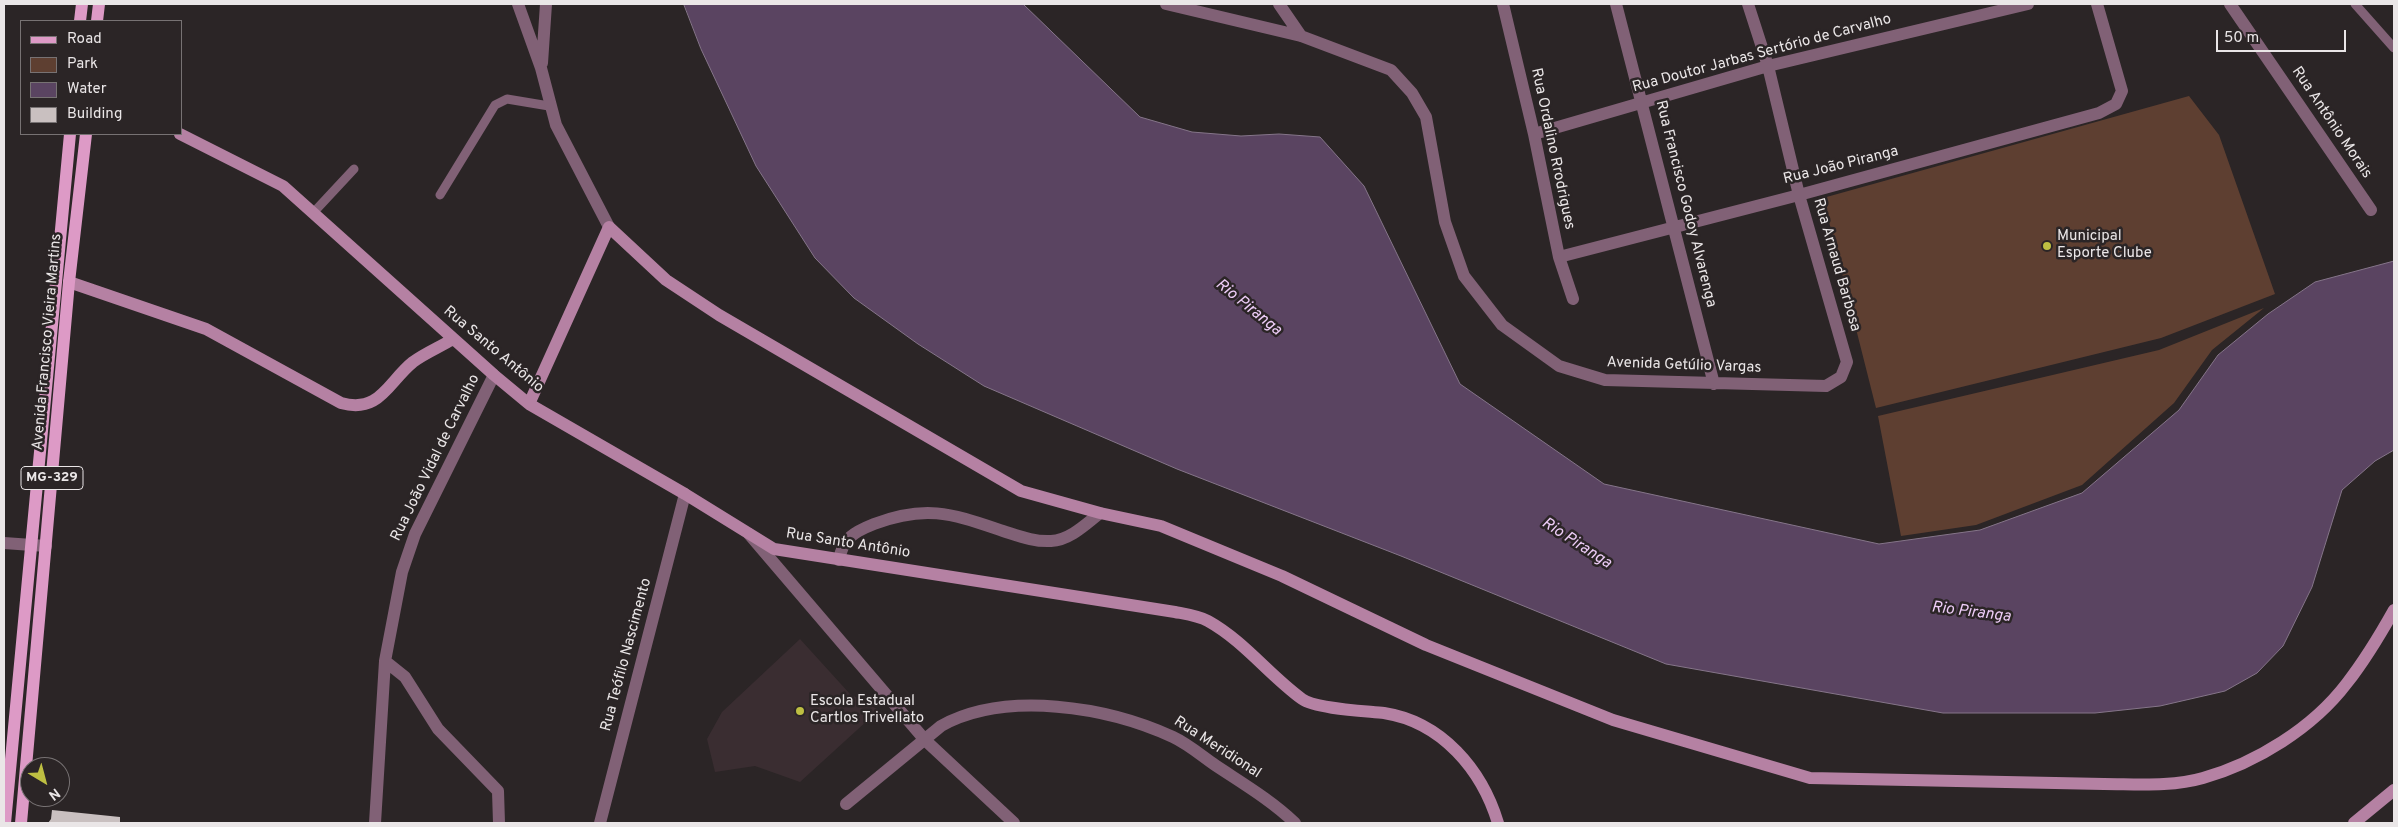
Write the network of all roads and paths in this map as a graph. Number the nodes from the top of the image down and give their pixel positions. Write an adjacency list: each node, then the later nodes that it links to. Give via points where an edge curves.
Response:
1 (82, 4): 14 (main road)
2 (99, 4): 15 (main road)
3 (518, 4): 19 (street)
4 (546, 4): 19 (street)
5 (1166, 4): 16 (street, Avenida Getúlio Vargas)
6 (1279, 4): 16 (street)
7 (1503, 4): 22 (street, Rua Ordalino Rrodrigues)
8 (1616, 4): 20 (street, Rua Francisco Godoy Alvarenga)
9 (1748, 4): 18 (street, Rua Arnaud Barbosa)
10 (2028, 4): 18 (street, Rua Doutor Jarbas Sertório de Carvalho)
11 (2097, 4): 28 (street, Rua João Piranga, via 2122,91 2116,104 2099,113)
12 (2230, 4): 29 (street, Rua Antônio Morais)
13 (2354, 4): 17 (lane)
14 (80, 20)
15 (98, 20)
16 (1301, 36): 39 (street, Avenida Getúlio Vargas, via 1391,70 1412,93 1426,117 1445,222 1464,276 1502,325 1559,366 1606,380)
17 (2394, 48)
18 (1768, 66): 20 (street, Rua Doutor Jarbas Sertório de Carvalho); 28 (street, Rua Arnaud Barbosa)
19 (541, 68): 21 (street)
20 (1642, 102): 22 (street, Rua Doutor Jarbas Sertório de Carvalho); 31 (street, Rua Francisco Godoy Alvarenga)
21 (550, 106): 27 (lane, via 508,99 495,106); 32 (street, via 556,125)
22 (1534, 134): 33 (street, Rua Ordalino Rrodrigues)
23 (70, 135): 45 (main road, Avenida Francisco Vieira Martins)
24 (86, 135): 34 (main road, Avenida Francisco Vieira Martins / MG-329)
25 (182, 135): 30 (main road, Rua Santo Antônio, via 282,186)
26 (354, 169): 30 (lane)
27 (440, 195)
28 (1799, 195): 31 (street, Rua João Piranga); 37 (street, Rua Arnaud Barbosa)
29 (2372, 210)
30 (314, 213): 36 (main road, Rua Santo Antônio)
31 (1673, 226): 33 (street, Rua João Piranga); 39 (street, Rua Francisco Godoy Alvarenga)
32 (609, 227): 40 (main road); 42 (main road, via 666,280 719,315 962,457 1021,491)
33 (1559, 257): 35 (street, Rua Ordalino Rrodrigues)
34 (69, 282): 36 (main road, via 206,329 351,406 360,407 382,395 413,363); 46 (main road, Avenida Francisco Vieira Martins / MG-329)
35 (1573, 299)
36 (454, 339): 38 (main road, Rua Santo Antônio)
37 (1847, 362): 39 (street, Avenida Getúlio Vargas, via 1841,377 1826,386)
38 (494, 375): 40 (main road, Rua Santo Antônio); 49 (street, Rua João Vidal de Carvalho, via 415,534 402,572)
39 (1714, 384)
40 (529, 404): 41 (main road, Rua Santo Antônio)
41 (685, 494): 43 (main road, Rua Santo Antônio); 58 (street, Rua Teófilo Nascimento)
42 (1100, 513): 47 (street, via 1068,536 1051,542 1029,540 953,515 937,512 908,514 852,534 841,547); 48 (main road, via 1161,526 1282,576 1426,645 1613,720 1810,778 2104,784 2201,779 2237,766 2279,743 2318,714 2346,686)
43 (746, 532): 47 (main road, Rua Santo Antônio, via 774,550); 50 (street)
44 (4, 543): 45 (street)
45 (31, 546): 46 (street); 51 (main road, Avenida Francisco Vieira Martins)
46 (46, 546): 55 (main road, Avenida Francisco Vieira Martins / MG-329)
47 (839, 560): 61 (main road, Rua Santo Antônio, via 1165,610 1206,620 1233,638 1304,700 1352,711 1386,713 1419,725 1454,746 1474,771 1492,803)
48 (2394, 610)
49 (385, 661): 56 (street, Rua João Vidal de Carvalho); 57 (street, via 405,677 438,729 498,791)
50 (925, 740): 53 (street, Rua Meridional); 59 (street); 60 (street, Rua Meridional, via 956,717 987,709 1020,706 1085,711 1134,722 1176,738)
51 (8, 746): 54 (main road, Avenida Francisco Vieira Martins)
52 (2394, 790): 62 (main road)
53 (846, 804)
54 (5, 823)
55 (21, 823)
56 (374, 823)
57 (499, 823)
58 (600, 823)
59 (1012, 823)
60 (1295, 823)
61 (1498, 823)
62 (2354, 823)

